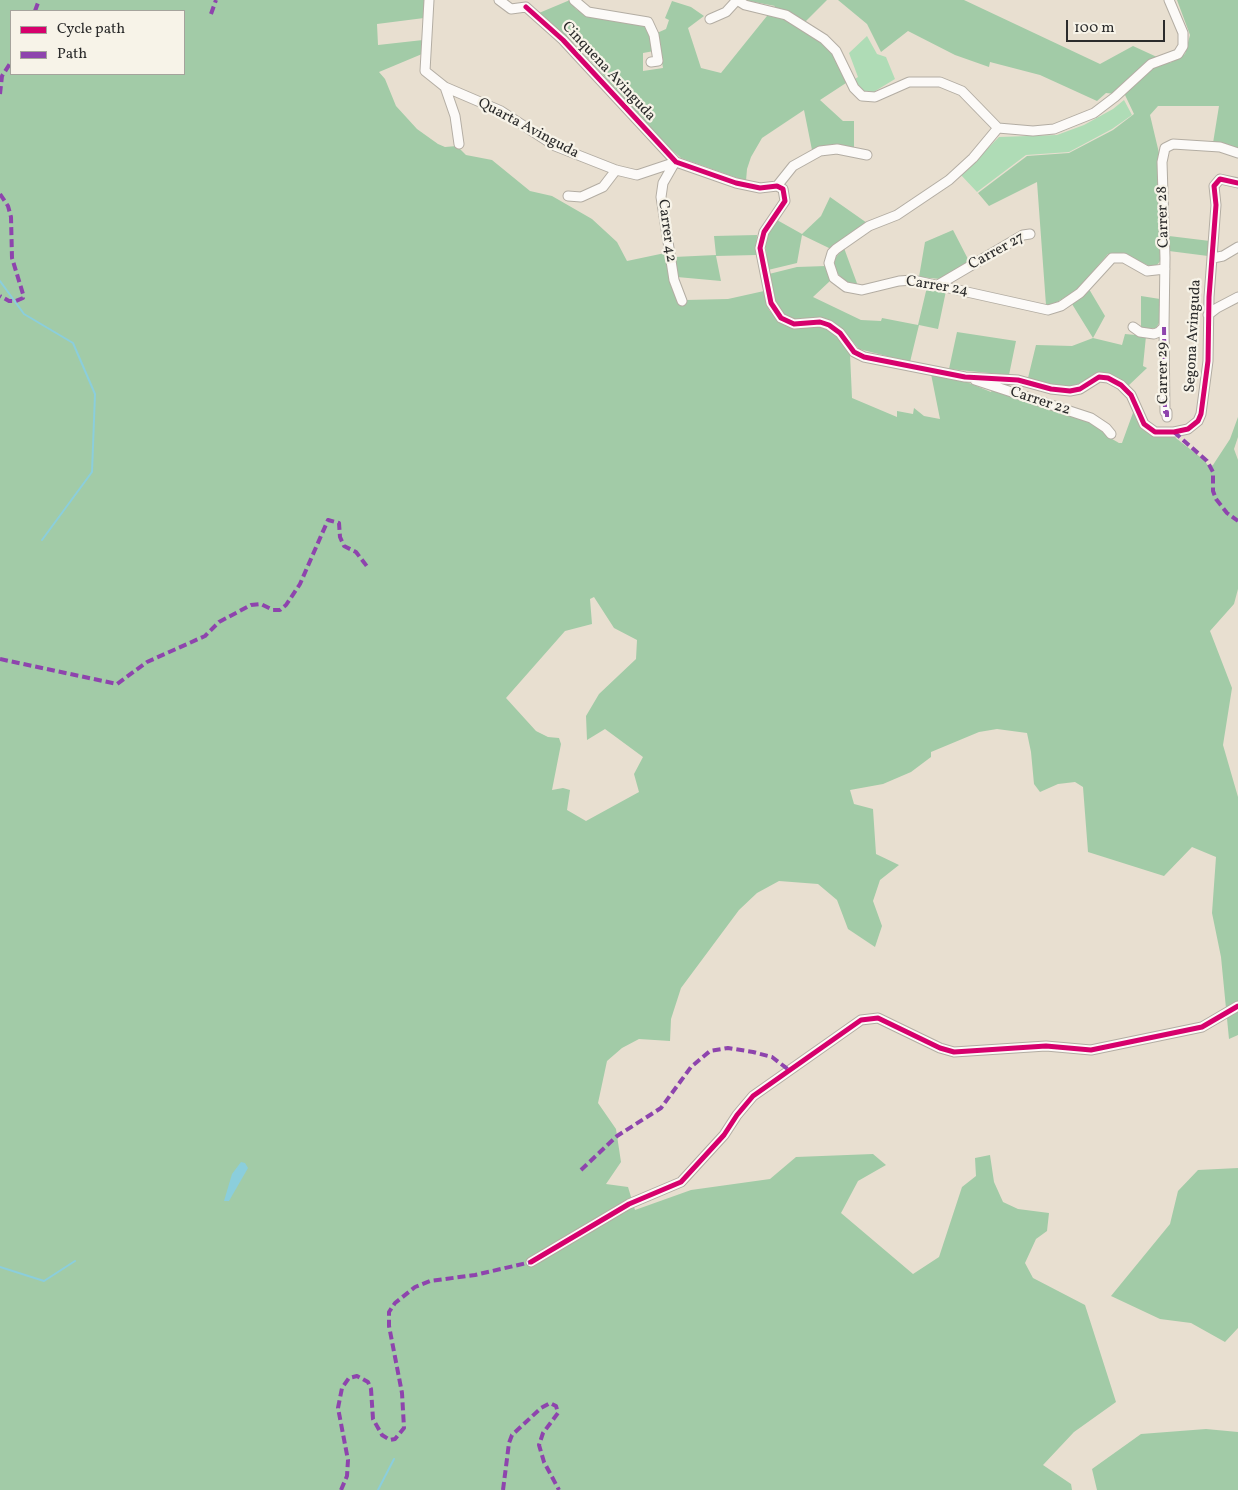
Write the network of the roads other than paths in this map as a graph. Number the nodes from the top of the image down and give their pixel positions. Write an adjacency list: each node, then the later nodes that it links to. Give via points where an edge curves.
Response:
1 (429, 0): 9 (street, Quarta Avinguda, via 425,68 429,75)
2 (499, 0): 6 (street, via 512,9)
3 (574, 0): 8 (street, via 588,12 648,22 654,34 658,61)
4 (737, 0): 7 (street, via 726,12); 10 (street, via 786,15 824,39 836,51 854,88 862,96 875,97 909,82 940,82 962,91)
5 (1169, 0): 10 (street, via 1183,33 1183,46 1178,54 1151,64 1115,97 1084,118 1044,131)
6 (527, 3): 14 (street, Cinquena Avinguda)
7 (710, 19)
8 (652, 62)
9 (446, 87): 11 (street); 15 (street, Quarta Avinguda, via 501,111 555,146)
10 (998, 128): 23 (street, Carrer 24, via 949,180 897,215 870,226 836,248 831,257 832,275 850,288 866,290 909,280)
11 (459, 144)
12 (1238, 152): 22 (street, Carrer 28, via 1181,144 1165,148 1162,162)
13 (867, 156): 17 (street, via 837,149 820,151 793,166)
14 (676, 162): 15 (street, Quarta Avinguda, via 637,175); 17 (street, via 753,187); 25 (street, Carrer 42, via 665,179 660,197 674,280)
15 (616, 170): 18 (street, via 603,187 581,196)
16 (1238, 182): 21 (street, Segona Avinguda, via 1220,179 1214,186 1216,205)
17 (777, 186): 29 (street, Segona Avinguda, via 785,192 785,201 764,232 760,248 769,294 778,316 794,324 829,324 854,352 864,357)
18 (568, 196)
19 (1030, 234): 23 (street, Carrer 27, via 1023,234)
20 (1238, 247): 21 (street)
21 (1212, 258): 26 (street, Segona Avinguda)
22 (1165, 269): 23 (street, Carrer 24, via 1147,271 1124,258 1114,257 1080,293 1048,310); 28 (street, Carrer 28)
23 (938, 286)
24 (1238, 297): 26 (street)
25 (682, 301)
26 (1208, 315): 29 (street, Segona Avinguda, via 1205,391 1198,422 1188,429 1168,432 1149,429 1131,395 1108,378 1099,377 1070,391 1018,380)
27 (1132, 327): 28 (street, via 1154,334)
28 (1164, 327): 30 (street, Carrer 29)
29 (965, 377): 31 (street, Carrer 22, via 1090,418)
30 (1167, 417)
31 (1111, 434)
32 (1238, 1006): 33 (street, via 1202,1027 1101,1050 1046,1046 978,1052 947,1051 884,1020 870,1018 851,1025 748,1101 724,1135 681,1182 629,1204)
33 (531, 1262)

